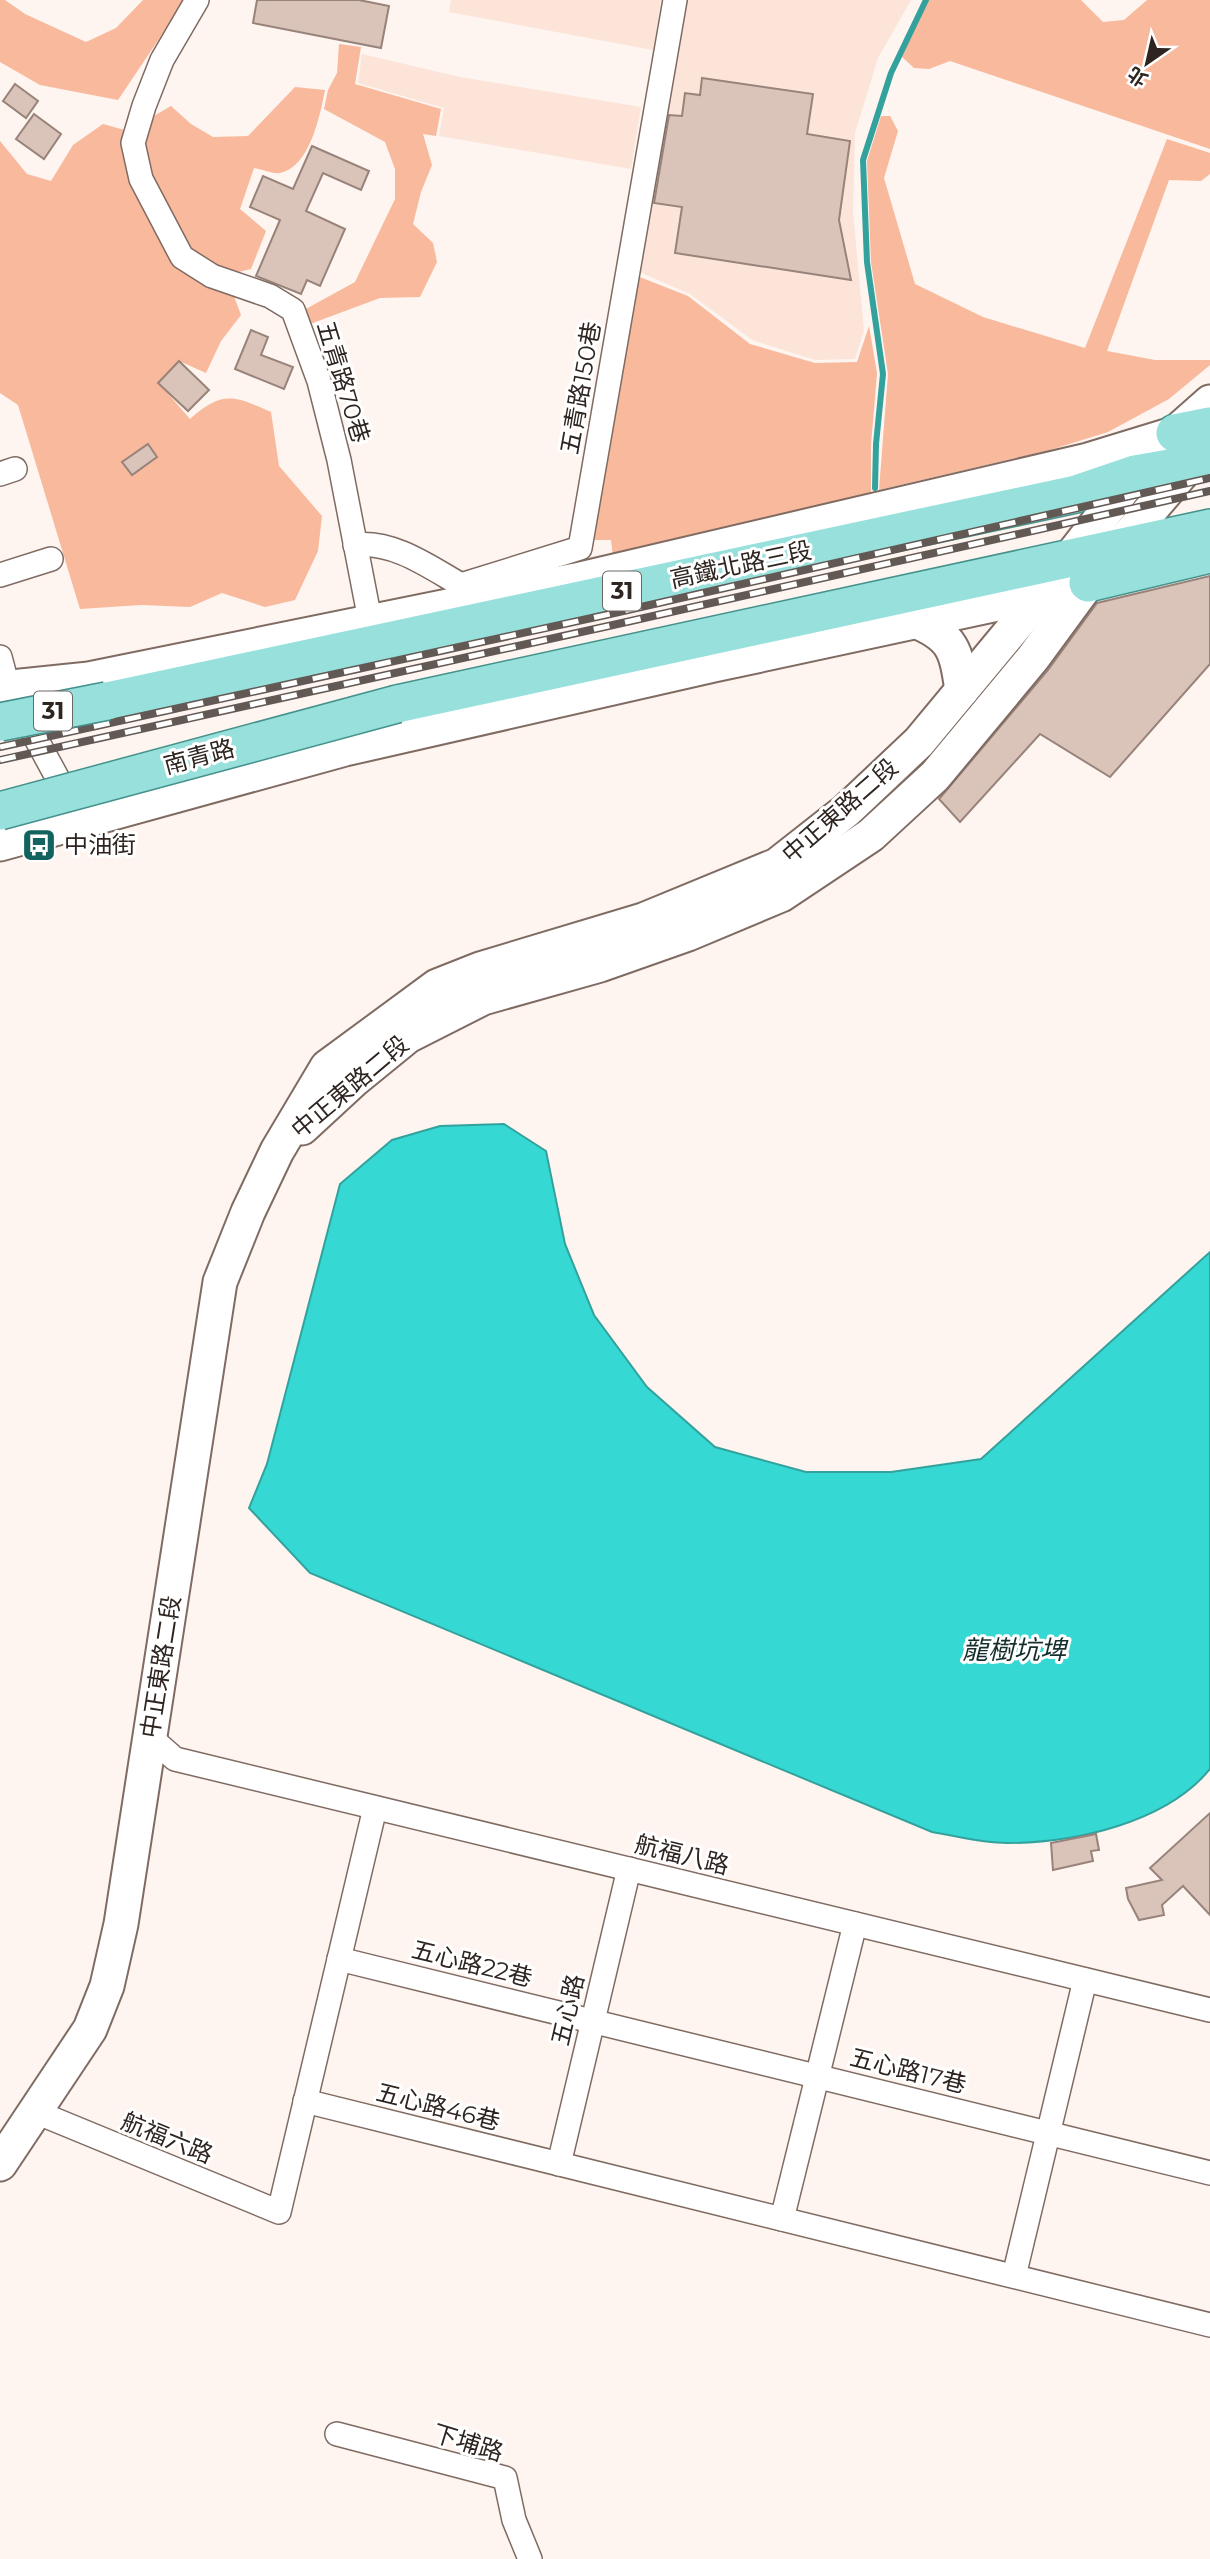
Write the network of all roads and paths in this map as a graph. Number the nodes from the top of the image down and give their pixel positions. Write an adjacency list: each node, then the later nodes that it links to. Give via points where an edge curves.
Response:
1 (197, 0): 7 (street, 五青路70巷, via 162,60 144,106 134,143 141,179 182,257 212,276 270,296 293,310 319,381)
2 (675, 0): 7 (street, 五青路150巷, via 580,548 461,585 411,556 373,543)
3 (1210, 402): 4 (main road)
4 (1198, 446): 5 (main road, 高鐵北路三段 / 31); 8 (main road); 14 (main road, 高鐵北路三段, via 1074,463 576,580)
5 (1135, 474): 11 (main road, 中正東路二段); 19 (main road, 高鐵北路三段 / 31, bridge, via 1076,494)
6 (1210, 528): 8 (main road)
7 (355, 545): 14 (street, 五青路70巷)
8 (1120, 546): 11 (main road)
9 (1210, 554): 11 (main road)
10 (51, 559): 12 (street)
11 (1078, 571): 13 (main road); 20 (main road, 南青路, bridge, via 832,611 397,704); 23 (main road, 中正東路二段, via 1033,658 934,776 871,835 781,895 600,965 483,998 408,1036)
12 (0, 575)
13 (1041, 595): 15 (main road); 18 (main road, 中正東路二段)
14 (370, 621): 17 (main road)
15 (915, 621): 18 (main road, via 932,628 949,644 957,657); 21 (main road, 南青路, via 345,749)
16 (3, 677): 17 (main road); 19 (street)
17 (54, 683): 19 (main road)
18 (962, 690): 23 (main road, 中正東路二段, via 919,742 856,802 777,865 643,920 437,986 327,1067)
19 (13, 722): 21 (street)
20 (0, 811)
21 (81, 821): 22 (main road, 南青路)
22 (0, 844)
23 (277, 1151): 24 (main road, 中正東路二段, via 220,1282)
24 (150, 1737): 25 (street, 航福八路, via 175,1759); 34 (main road, 中正東路二段, via 107,1986 90,2029)
25 (375, 1808): 26 (street, 航福八路); 28 (street)
26 (629, 1869): 27 (street, 航福八路); 31 (street, 五心路)
27 (855, 1924): 29 (street, 航福八路); 32 (street)
28 (339, 1959): 31 (street, 五心路22巷); 33 (street)
29 (1085, 1980): 30 (street, 航福八路); 35 (street)
30 (1210, 2010)
31 (593, 2021): 32 (street, 五心路17巷); 37 (street, 五心路)
32 (818, 2076): 35 (street, 五心路17巷); 39 (street)
33 (305, 2101): 34 (street, 航福六路, via 279,2212); 37 (street, 五心路46巷)
34 (36, 2112): 36 (main road, 中正東路二段)
35 (1049, 2133): 38 (street, 五心路17巷); 40 (street)
36 (0, 2164)
37 (559, 2164): 39 (street, 五心路46巷)
38 (1210, 2173)
39 (782, 2219): 40 (street, 五心路46巷)
40 (1014, 2276): 41 (street, 五心路46巷)
41 (1210, 2325)
42 (337, 2434): 43 (street, 下埔路, via 505,2478 514,2520)
43 (530, 2559)

